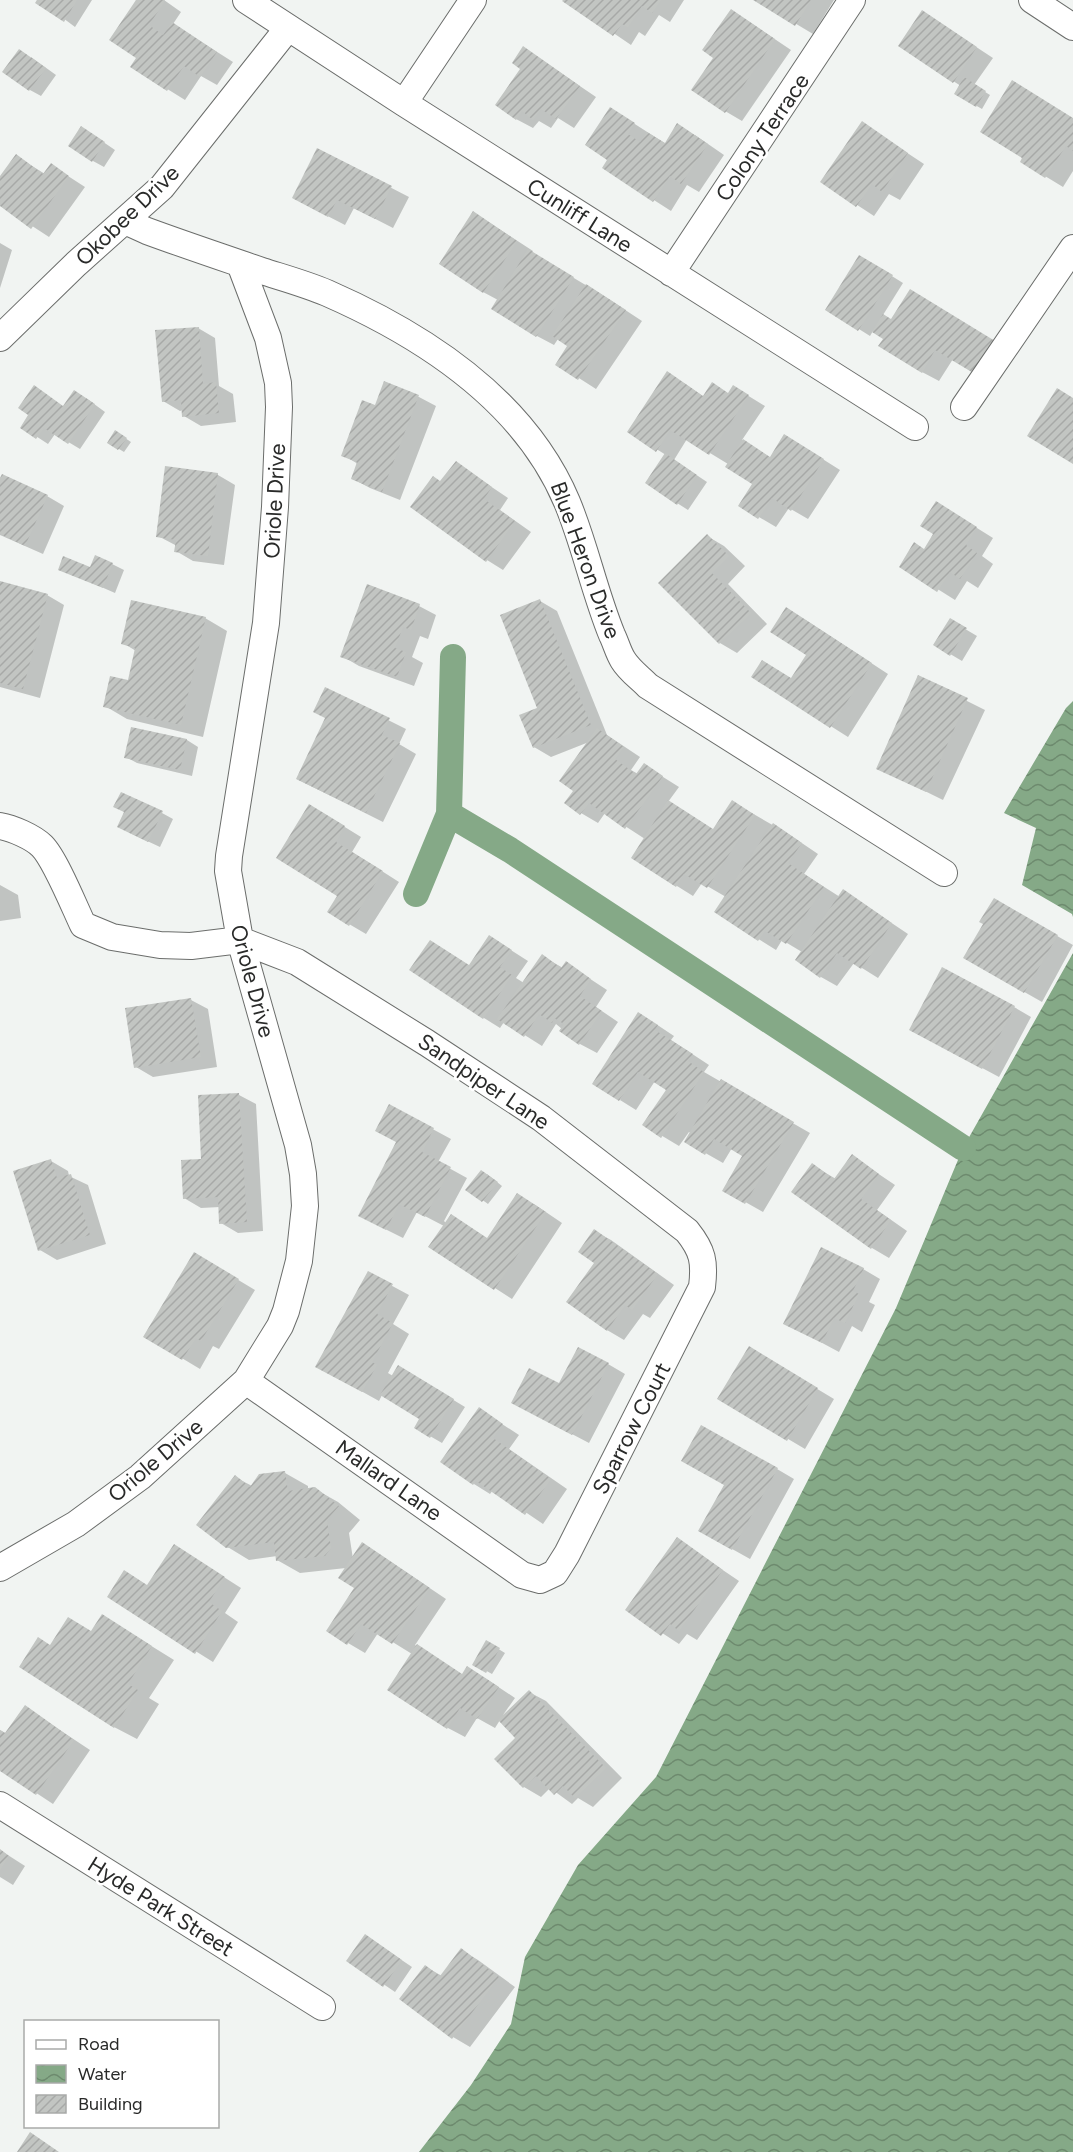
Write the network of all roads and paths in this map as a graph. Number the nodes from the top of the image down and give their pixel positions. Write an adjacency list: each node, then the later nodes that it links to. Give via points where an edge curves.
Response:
1 (246, 0): 6 (street, Cunliff Lane)
2 (473, 0): 7 (street)
3 (852, 0): 11 (street, Colony Terrace)
4 (1032, 0): 5 (street)
5 (1073, 27)
6 (288, 28): 7 (street, Cunliff Lane); 8 (street, Okobee Drive, via 162,187)
7 (404, 103): 11 (street, Cunliff Lane)
8 (125, 221): 10 (street, Blue Heron Drive); 12 (street, Okobee Drive)
9 (1073, 248): 13 (street)
10 (240, 264): 16 (street, Blue Heron Drive, via 325,292 383,320 487,390 539,448 553,470 605,618 630,670 648,686); 17 (street, Oriole Drive, via 268,338 279,407 266,623 229,856 228,872)
11 (672, 273): 14 (street, Cunliff Lane)
12 (0, 338)
13 (964, 407)
14 (915, 427)
15 (0, 826): 17 (street, via 42,846 83,925 112,937 160,945)
16 (944, 873)
17 (240, 940): 18 (street, Sandpiper Lane, via 297,962 541,1118 687,1231); 19 (street, Oriole Drive, via 298,1145 304,1206 299,1261 286,1311)
18 (703, 1257): 21 (street, Sparrow Court, via 702,1287 567,1554 555,1573 540,1580)
19 (246, 1381): 20 (street, Oriole Drive, via 140,1477 76,1524); 21 (street, Mallard Lane)
20 (0, 1568)
21 (531, 1579)
22 (0, 1805): 23 (street, Hyde Park Street)
23 (322, 2007)

